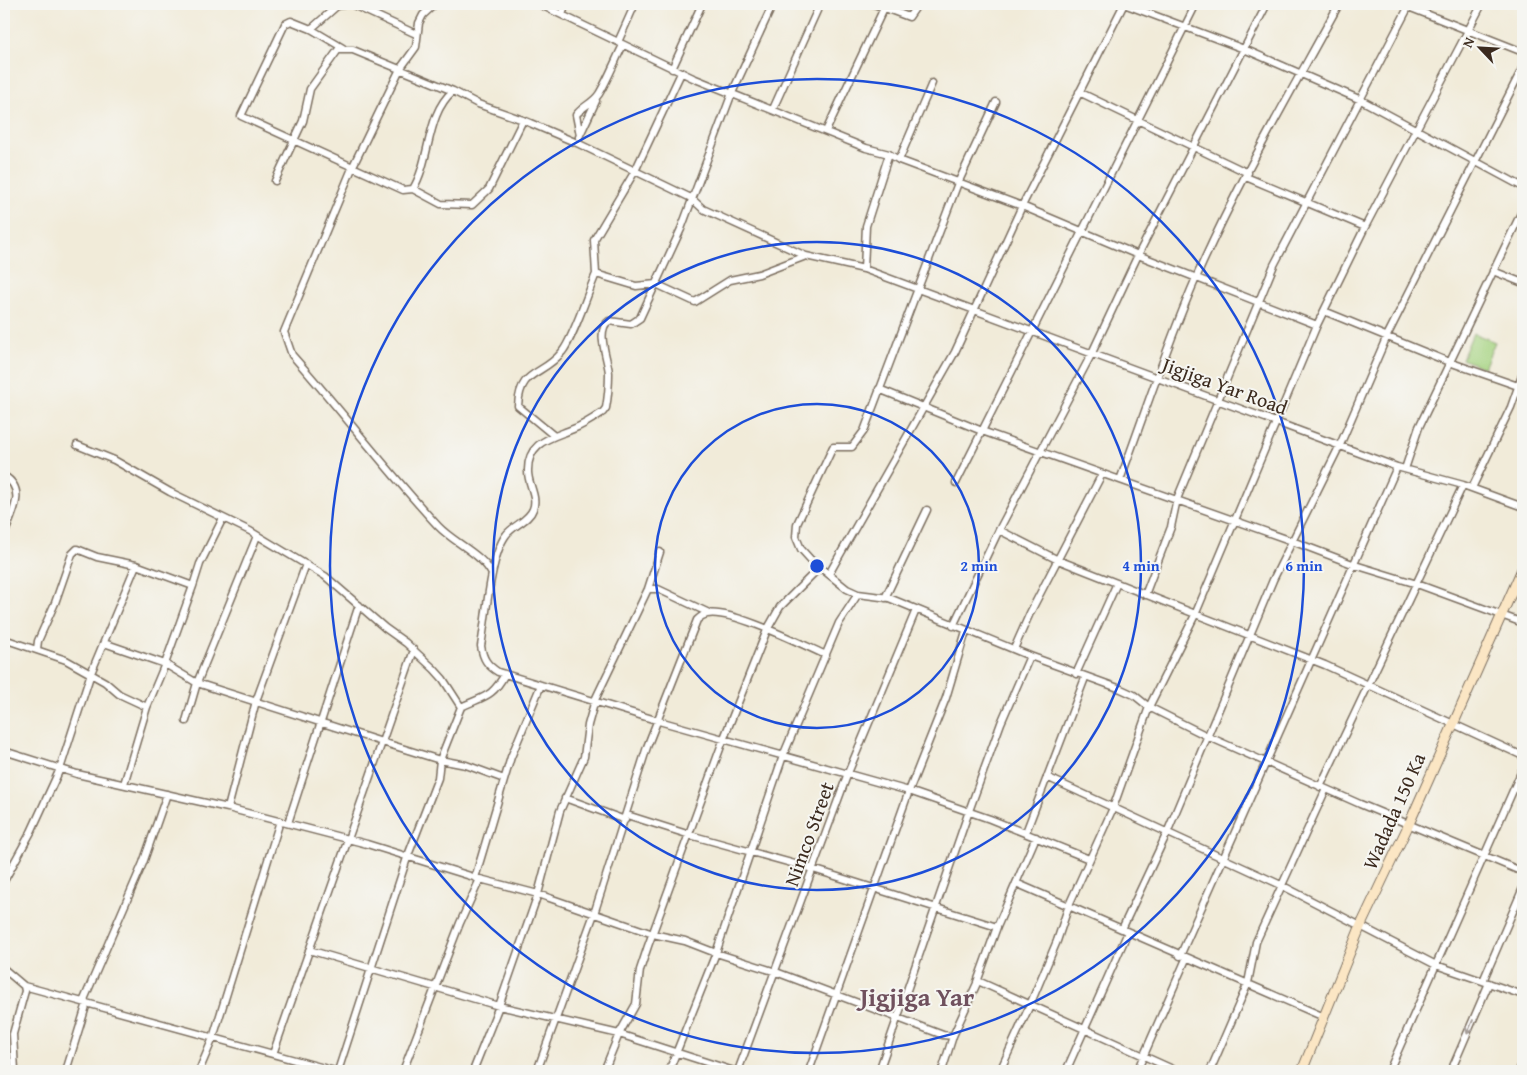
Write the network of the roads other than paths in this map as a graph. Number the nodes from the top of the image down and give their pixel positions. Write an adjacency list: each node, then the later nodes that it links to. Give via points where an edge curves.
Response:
1 (349, 4): 21 (street, via 337,6); 23 (street)
2 (435, 4): 23 (street, via 423,15)
3 (539, 4): 19 (street)
4 (566, 4): 19 (street)
5 (635, 4): 24 (street)
6 (702, 4): 30 (street)
7 (773, 4): 37 (street)
8 (820, 4): 40 (street)
9 (874, 4): 18 (street)
10 (918, 4): 18 (street, via 909,17)
11 (1124, 4): 20 (street); 35 (street)
12 (1196, 4): 20 (street)
13 (1267, 4): 26 (street)
14 (1339, 4): 32 (street)
15 (1401, 4): 17 (street)
16 (1482, 4): 22 (street)
17 (1409, 5): 22 (street); 38 (street)
18 (884, 8): 44 (street)
19 (562, 15): 24 (street)
20 (1184, 27): 26 (street); 42 (street)
21 (312, 29): 25 (street, Jigjiga Yar Road); 46 (street, Jigjiga Yar Road, via 291,21 285,24 241,116)
22 (1468, 32): 27 (street); 43 (street)
23 (416, 34): 29 (street, via 416,47)
24 (620, 44): 30 (street); 36 (street)
25 (343, 48): 29 (street, Jigjiga Yar Road); 46 (street, via 338,50 310,89 303,122)
26 (1244, 49): 32 (street); 48 (street)
27 (1523, 52)
28 (1523, 67): 51 (street)
29 (400, 69): 34 (street, Jigjiga Yar Road); 52 (street)
30 (672, 69): 31 (street)
31 (680, 73): 37 (street); 53 (street)
32 (1301, 74): 38 (street); 54 (street)
33 (932, 83): 50 (street)
34 (453, 91): 41 (street, Jigjiga Yar Road, via 487,108); 58 (street, via 443,99 438,111 422,174)
35 (1079, 92): 42 (street); 61 (street)
36 (599, 94): 45 (street); 45 (street, via 576,115)
37 (732, 94): 40 (street); 59 (street)
38 (1361, 100): 43 (street); 60 (street)
39 (996, 102): 56 (street)
40 (773, 110): 44 (street)
41 (523, 120): 47 (street, Jigjiga Yar Road); 58 (street, via 489,189 472,205 441,204)
42 (1138, 121): 48 (street); 64 (street)
43 (1418, 130): 51 (street); 63 (street)
44 (826, 131): 49 (street)
45 (580, 135): 47 (street)
46 (294, 139): 52 (street); 55 (street)
47 (577, 143): 53 (street, Jigjiga Yar Road)
48 (1193, 148): 54 (street); 65 (street)
49 (889, 154): 50 (street); 67 (street, via 866,226)
50 (899, 160): 56 (street)
51 (1475, 161): 57 (street); 79 (street)
52 (353, 166): 58 (street, via 403,190); 118 (street, via 284,332 292,355 413,499 442,529 487,565)
53 (635, 171): 59 (street, Jigjiga Yar Road); 69 (street, via 594,240)
54 (1247, 175): 60 (street); 70 (street)
55 (275, 181)
56 (958, 183): 61 (street); 73 (street)
57 (1523, 187)
58 (413, 189)
59 (691, 198): 66 (street, Jigjiga Yar Road, via 703,209); 72 (street)
60 (1307, 202): 63 (street); 74 (street)
61 (1022, 206): 64 (street); 75 (street)
62 (1523, 208): 68 (street)
63 (1365, 227): 76 (street)
64 (1082, 231): 65 (street); 78 (street)
65 (1138, 255): 70 (street); 80 (street)
66 (806, 256): 67 (street, Jigjiga Yar Road); 72 (street, via 759,274 730,280 695,302)
67 (864, 269): 73 (street, Jigjiga Yar Road)
68 (1493, 271): 71 (street); 81 (street)
69 (596, 274): 72 (street, via 636,286); 90 (street, via 564,350 550,366 530,375 519,388 518,406)
70 (1196, 278): 74 (street); 83 (street)
71 (1523, 283)
72 (656, 284): 90 (street, via 640,318 631,324 610,321 603,328 609,373 608,400 603,412 574,429)
73 (918, 290): 75 (street, Jigjiga Yar Road); 85 (street)
74 (1258, 301): 77 (street); 86 (street)
75 (976, 311): 78 (street, Jigjiga Yar Road); 87 (street)
76 (1324, 311): 77 (street); 79 (street)
77 (1317, 325): 88 (street)
78 (1031, 332): 80 (street, Jigjiga Yar Road); 89 (street)
79 (1387, 336): 81 (street); 92 (street)
80 (1091, 355): 83 (street, Jigjiga Yar Road); 93 (street)
81 (1449, 362): 84 (street); 95 (street, via 1419,427)
82 (1523, 373): 84 (street)
83 (1158, 379): 86 (street, Jigjiga Yar Road); 98 (street)
84 (1518, 386): 101 (street)
85 (879, 389): 87 (street); 116 (street, via 856,444 830,451 797,524 796,537 801,549)
86 (1217, 400): 88 (street, Jigjiga Yar Road); 102 (street)
87 (925, 408): 89 (street); 119 (street)
88 (1275, 422): 92 (street, Jigjiga Yar Road); 106 (street)
89 (982, 431): 93 (street); 99 (street)
90 (553, 435): 118 (street, via 543,440 530,457 528,476 535,502 533,509 528,518 506,535)
91 (77, 445): 105 (street, via 114,460)
92 (1340, 446): 94 (street, Jigjiga Yar Road); 110 (street)
93 (1042, 451): 96 (street); 107 (street)
94 (1397, 467): 95 (street, Jigjiga Yar Road); 114 (street)
95 (1405, 469): 100 (street, Jigjiga Yar Road)
96 (1102, 474): 98 (street); 112 (street)
97 (4, 476): 108 (street, via 13,482 17,497)
98 (1120, 480): 102 (street)
99 (956, 483)
100 (1463, 485): 101 (street, Jigjiga Yar Road); 121 (street)
101 (1472, 488): 103 (street, Jigjiga Yar Road)
102 (1177, 499): 106 (street); 125 (street, via 1171,527)
103 (1523, 507)
104 (927, 510): 126 (street)
105 (223, 518): 109 (street); 122 (street)
106 (1234, 520): 110 (street); 130 (street)
107 (999, 530): 112 (street); 133 (street)
108 (4, 535)
109 (257, 536): 113 (street); 150 (street)
110 (1292, 540): 114 (street); 136 (street)
111 (660, 552): 123 (street)
112 (1058, 560): 120 (street); 140 (street)
113 (306, 564): 127 (street); 154 (street)
114 (1355, 565): 121 (street); 144 (street)
115 (136, 566): 122 (street); 138 (street); 139 (street, via 77,549 72,554)
116 (820, 566): 119 (street); 134 (street, via 780,607)
117 (1523, 567): 131 (street, Wadada 150 Ka)
118 (492, 574): 147 (street, via 481,646 483,658 489,666)
119 (830, 574): 124 (street)
120 (1116, 583): 125 (street); 148 (street)
121 (1417, 584): 131 (street); 152 (street)
122 (193, 586): 145 (street)
123 (648, 589): 129 (street, via 658,589); 153 (street)
124 (858, 594): 126 (street); 142 (street, via 839,623)
125 (1145, 595): 130 (street)
126 (885, 598): 128 (street)
127 (359, 605): 141 (street); 160 (street)
128 (916, 610): 133 (street); 172 (street, Nimco Street)
129 (709, 614): 134 (street, via 723,615); 159 (street, via 702,615 694,626)
130 (1195, 615): 136 (street); 157 (street)
131 (1503, 615): 132 (street); 161 (street, Wadada 150 Ka)
132 (1523, 623)
133 (953, 626): 135 (street)
134 (767, 630): 142 (street); 163 (street)
135 (966, 631): 140 (street); 177 (street, via 946,698)
136 (1251, 635): 144 (street); 162 (street)
137 (4, 639): 139 (street)
138 (104, 643): 145 (street); 146 (street)
139 (37, 649): 146 (street)
140 (1014, 649): 143 (street)
141 (414, 650): 156 (street, via 443,679); 164 (street)
142 (826, 655): 166 (street)
143 (1030, 656): 148 (street); 182 (street)
144 (1311, 660): 152 (street); 169 (street)
145 (164, 664): 150 (street); 155 (street)
146 (91, 673): 155 (street, via 119,694); 171 (street)
147 (505, 674): 151 (street); 156 (street, via 492,694)
148 (1076, 674): 149 (street)
149 (1085, 678): 157 (street, via 1134,695); 173 (street)
150 (197, 683): 154 (street); 158 (street)
151 (541, 685): 153 (street); 174 (street)
152 (1368, 685): 161 (street); 176 (street)
153 (595, 700): 159 (street); 179 (street, via 584,757)
154 (256, 701): 160 (street); 180 (street)
155 (147, 707): 175 (street)
156 (460, 707): 168 (street)
157 (1149, 707): 162 (street); 181 (street)
158 (186, 721)
159 (658, 721): 163 (street); 183 (street)
160 (321, 723): 164 (street); 185 (street)
161 (1452, 725): 167 (street); 186 (street, Wadada 150 Ka)
162 (1207, 736): 169 (street); 188 (street)
163 (724, 738): 166 (street); 189 (street)
164 (382, 742): 168 (street); 191 (street)
165 (4, 751): 171 (street)
166 (783, 756): 172 (street); 192 (street)
167 (1523, 756)
168 (440, 760): 174 (street, via 466,765); 194 (street, via 438,778)
169 (1265, 762): 176 (street); 195 (street)
170 (1523, 768): 193 (street)
171 (60, 769): 175 (street); 200 (street, via 32,832)
172 (848, 773): 177 (street); 197 (street, Nimco Street)
173 (1048, 778): 181 (street); 187 (street)
174 (504, 779): 199 (street)
175 (124, 784): 178 (street)
176 (1323, 788): 186 (street); 202 (street)
177 (909, 791): 182 (street); 204 (street)
178 (166, 794): 180 (street); 228 (street, via 143,863)
179 (565, 798): 183 (street); 205 (street)
180 (228, 808): 184 (street)
181 (1113, 808): 188 (street); 196 (street)
182 (969, 811): 187 (street); 207 (street)
183 (626, 818): 189 (street); 208 (street)
184 (280, 822): 185 (street); 237 (street)
185 (288, 824): 191 (street)
186 (1409, 824): 193 (street); 209 (street, Wadada 150 Ka)
187 (1026, 832): 190 (street)
188 (1167, 833): 195 (street); 211 (street)
189 (690, 835): 192 (street); 212 (street)
190 (1036, 837): 196 (street); 201 (street)
191 (348, 839): 194 (street); 213 (street)
192 (751, 851): 197 (street); 214 (street)
193 (1484, 855): 198 (street); 217 (street)
194 (408, 856): 199 (street); 219 (street)
195 (1224, 858): 202 (street); 215 (street)
196 (1089, 859): 206 (street)
197 (813, 869): 204 (street); 220 (street, Nimco Street)
198 (1523, 872)
199 (477, 878): 205 (street); 225 (street)
200 (4, 881)
201 (1016, 883): 206 (street); 210 (street)
202 (1281, 885): 209 (street); 223 (street, via 1256,942)
203 (1523, 888): 222 (street)
204 (874, 889): 207 (street); 226 (street)
205 (538, 894): 208 (street); 230 (street)
206 (1069, 905): 211 (street); 229 (street)
207 (936, 907): 210 (street); 231 (street)
208 (594, 914): 212 (street); 233 (street)
209 (1361, 925): 217 (street); 232 (street, Wadada 150 Ka)
210 (996, 927): 221 (street)
211 (1125, 931): 215 (street); 234 (street)
212 (653, 934): 214 (street); 235 (street, via 640,970 636,1004)
213 (309, 950): 219 (street); 239 (street)
214 (716, 953): 220 (street); 238 (street)
215 (1180, 956): 216 (street)
216 (1186, 959): 223 (street); 240 (street)
217 (1436, 965): 222 (street); 262 (street)
218 (4, 969): 224 (street)
219 (372, 969): 225 (street); 245 (street)
220 (776, 972): 226 (street); 252 (street, Nimco Street)
221 (977, 982): 229 (street, via 981,981); 236 (street)
222 (1486, 982): 227 (street); 263 (street, one-way to 263)
223 (1248, 983): 232 (street); 260 (street)
224 (24, 986): 228 (street); 242 (street, via 26,991 13,1034)
225 (435, 988): 230 (street); 246 (street)
226 (838, 995): 231 (street); 253 (street)
227 (1523, 995)
228 (85, 1003): 237 (street); 243 (street)
229 (1030, 1005): 234 (street); 256 (street)
230 (499, 1006): 233 (street); 247 (street)
231 (897, 1016): 236 (street); 254 (street)
232 (1324, 1017): 261 (street, Wadada 150 Ka)
233 (557, 1019): 235 (street); 248 (street)
234 (1084, 1030): 240 (street); 257 (street)
235 (619, 1034): 238 (street); 249 (street)
236 (953, 1036): 255 (street)
237 (213, 1038): 239 (street); 244 (street)
238 (676, 1052): 250 (street); 251 (street)
239 (273, 1054): 245 (street)
240 (1144, 1057): 258 (street); 259 (street)
241 (1523, 1062): 264 (street)
242 (16, 1071)
243 (66, 1071)
244 (199, 1071)
245 (337, 1071)
246 (403, 1071)
247 (473, 1071)
248 (537, 1071)
249 (604, 1071)
250 (669, 1071)
251 (734, 1071)
252 (738, 1071)
253 (810, 1071)
254 (879, 1071)
255 (942, 1071)
256 (1000, 1071)
257 (1066, 1071)
258 (1137, 1071)
259 (1177, 1071)
260 (1210, 1071)
261 (1302, 1071)
262 (1389, 1071)
263 (1451, 1071)
264 (1519, 1071)

